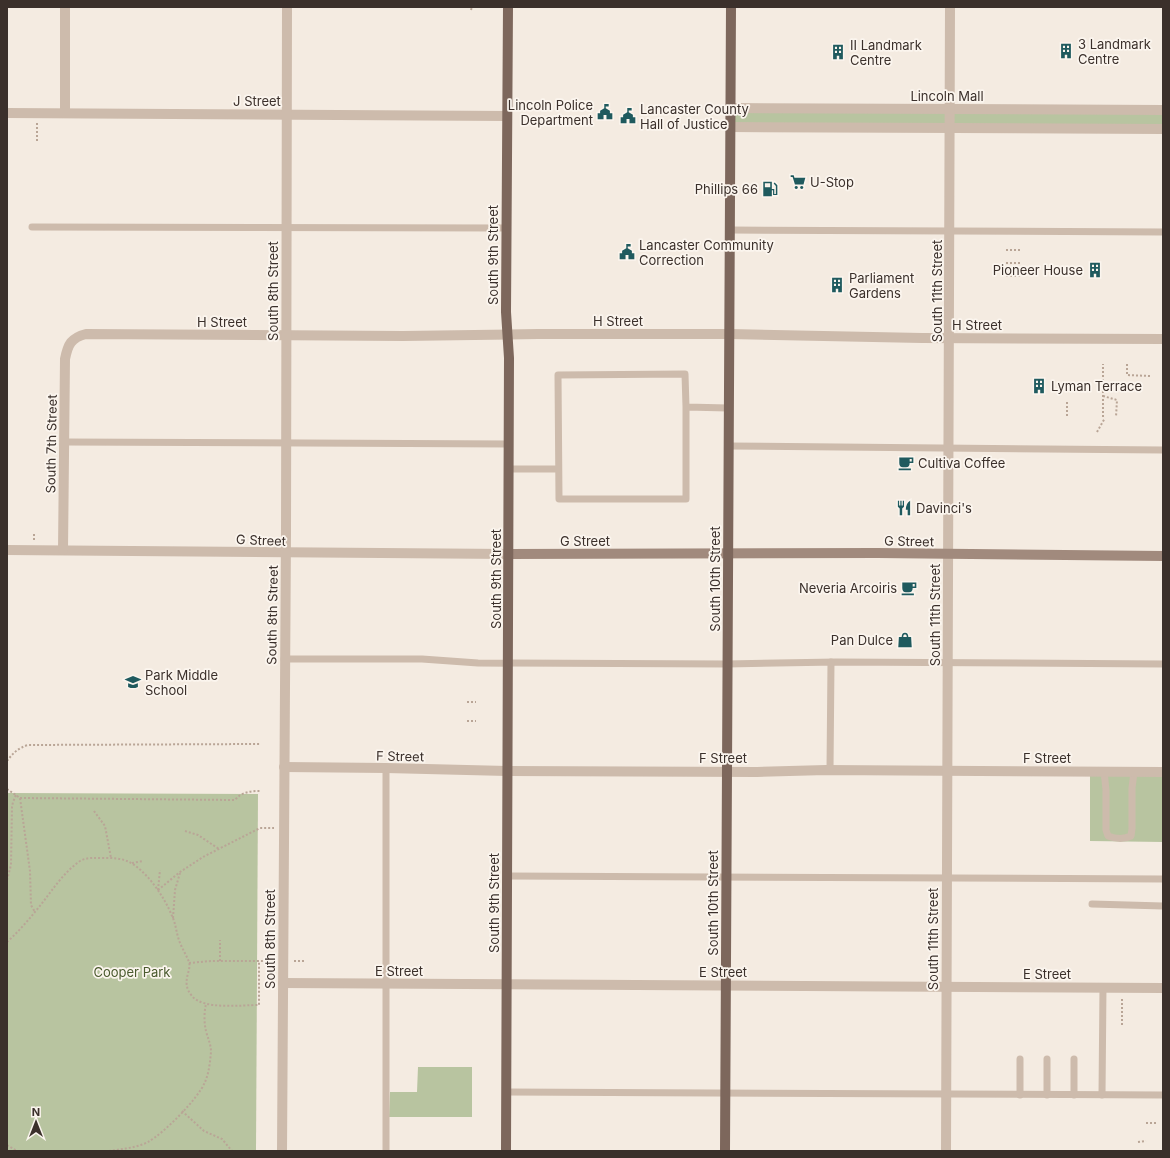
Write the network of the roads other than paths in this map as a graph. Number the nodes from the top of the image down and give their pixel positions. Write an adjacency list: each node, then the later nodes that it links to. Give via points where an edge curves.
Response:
1 (65, 7): 10 (street)
2 (287, 7): 11 (street, South 8th Street)
3 (508, 7): 12 (main road, South 9th Street)
4 (731, 7): 6 (main road, South 10th Street)
5 (950, 7): 7 (street, South 11th Street)
6 (730, 108): 7 (street, Lincoln Mall); 13 (main road, South 10th Street)
7 (950, 108): 8 (street, Lincoln Mall); 14 (street, South 11th Street)
8 (1163, 110)
9 (7, 113): 10 (street, J Street)
10 (65, 113): 11 (street, J Street)
11 (287, 114): 12 (street, J Street); 17 (street, South 8th Street)
12 (507, 116): 18 (main road, South 9th Street)
13 (730, 127): 14 (street); 19 (main road, South 10th Street)
14 (950, 128): 15 (street); 20 (street, South 11th Street)
15 (1163, 129)
16 (32, 227): 17 (lane)
17 (286, 227): 18 (lane); 24 (street, South 8th Street)
18 (507, 228): 22 (main road, South 9th Street)
19 (730, 230): 20 (lane); 23 (main road, South 10th Street)
20 (950, 231): 21 (lane); 25 (street, South 11th Street)
21 (1163, 232)
22 (508, 334): 23 (street, H Street); 24 (street, H Street); 32 (main road, South 9th Street)
23 (730, 334): 25 (street, H Street); 29 (main road, South 10th Street)
24 (286, 335): 27 (street, H Street, via 86,334); 31 (street, South 8th Street)
25 (949, 338): 26 (street, H Street); 34 (street, South 11th Street)
26 (1163, 339)
27 (73, 340): 30 (street, South 7th Street, via 65,359)
28 (686, 407): 29 (lane); 37 (lane, via 686,499 558,499); 37 (lane, via 685,374 558,374)
29 (728, 408): 33 (main road, South 10th Street)
30 (64, 442): 31 (lane); 39 (street, South 7th Street)
31 (285, 443): 32 (lane); 40 (street, South 8th Street)
32 (509, 444): 36 (main road, South 9th Street)
33 (728, 446): 34 (lane); 42 (main road, South 10th Street)
34 (949, 448): 35 (lane); 43 (street, South 11th Street)
35 (1163, 450)
36 (509, 469): 37 (lane); 41 (main road, South 9th Street)
37 (558, 469)
38 (7, 550): 39 (street, G Street)
39 (63, 550): 40 (street, G Street)
40 (285, 553): 41 (street, G Street); 45 (street, South 8th Street)
41 (509, 554): 42 (street, G Street); 47 (main road, South 9th Street)
42 (728, 554): 43 (street, G Street); 49 (main road, South 10th Street)
43 (948, 555): 44 (street, G Street); 48 (street, South 11th Street)
44 (1163, 556)
45 (284, 659): 47 (lane, via 422,659); 51 (street, South 8th Street)
46 (831, 662): 48 (lane); 49 (lane); 53 (lane)
47 (508, 663): 49 (lane); 54 (main road, South 9th Street)
48 (948, 663): 50 (lane); 55 (street, South 11th Street)
49 (727, 664): 57 (main road, South 10th Street)
50 (1163, 664)
51 (284, 767): 52 (street, F Street); 66 (street, South 8th Street)
52 (386, 768): 54 (street, F Street); 67 (lane)
53 (830, 770): 55 (street, F Street); 57 (street, F Street)
54 (507, 771): 57 (street, F Street); 60 (main road, South 9th Street)
55 (947, 771): 56 (street, F Street); 62 (street, South 11th Street)
56 (1104, 771): 58 (street, F Street); 58 (lane, via 1106,830 1108,836 1125,839 1131,836 1132,829)
57 (727, 772): 61 (main road, South 10th Street)
58 (1134, 772): 59 (street, F Street)
59 (1163, 772)
60 (507, 876): 61 (lane); 68 (main road, South 9th Street)
61 (726, 878): 62 (lane); 69 (main road, South 10th Street)
62 (947, 879): 63 (lane); 70 (street, South 11th Street)
63 (1163, 879)
64 (1092, 904): 65 (lane)
65 (1163, 906)
66 (282, 984): 67 (street, E Street); 84 (street, South 8th Street)
67 (386, 984): 68 (street, E Street); 85 (lane)
68 (506, 984): 69 (street, E Street); 76 (main road, South 9th Street)
69 (726, 985): 70 (street, E Street); 77 (main road, South 10th Street)
70 (946, 986): 71 (street, E Street); 78 (street, South 11th Street)
71 (1102, 987): 72 (street, E Street); 82 (lane)
72 (1163, 988)
73 (1020, 1059): 79 (lane)
74 (1047, 1059): 80 (lane)
75 (1074, 1059): 81 (lane)
76 (506, 1092): 77 (lane); 86 (main road, South 9th Street)
77 (725, 1094): 78 (lane); 87 (main road, South 10th Street)
78 (946, 1095): 79 (lane); 88 (street, South 11th Street)
79 (1020, 1095): 80 (lane)
80 (1047, 1095): 81 (lane)
81 (1074, 1095): 82 (lane)
82 (1102, 1095): 83 (lane)
83 (1163, 1095)
84 (282, 1151)
85 (386, 1151)
86 (506, 1151)
87 (725, 1151)
88 (946, 1151)

